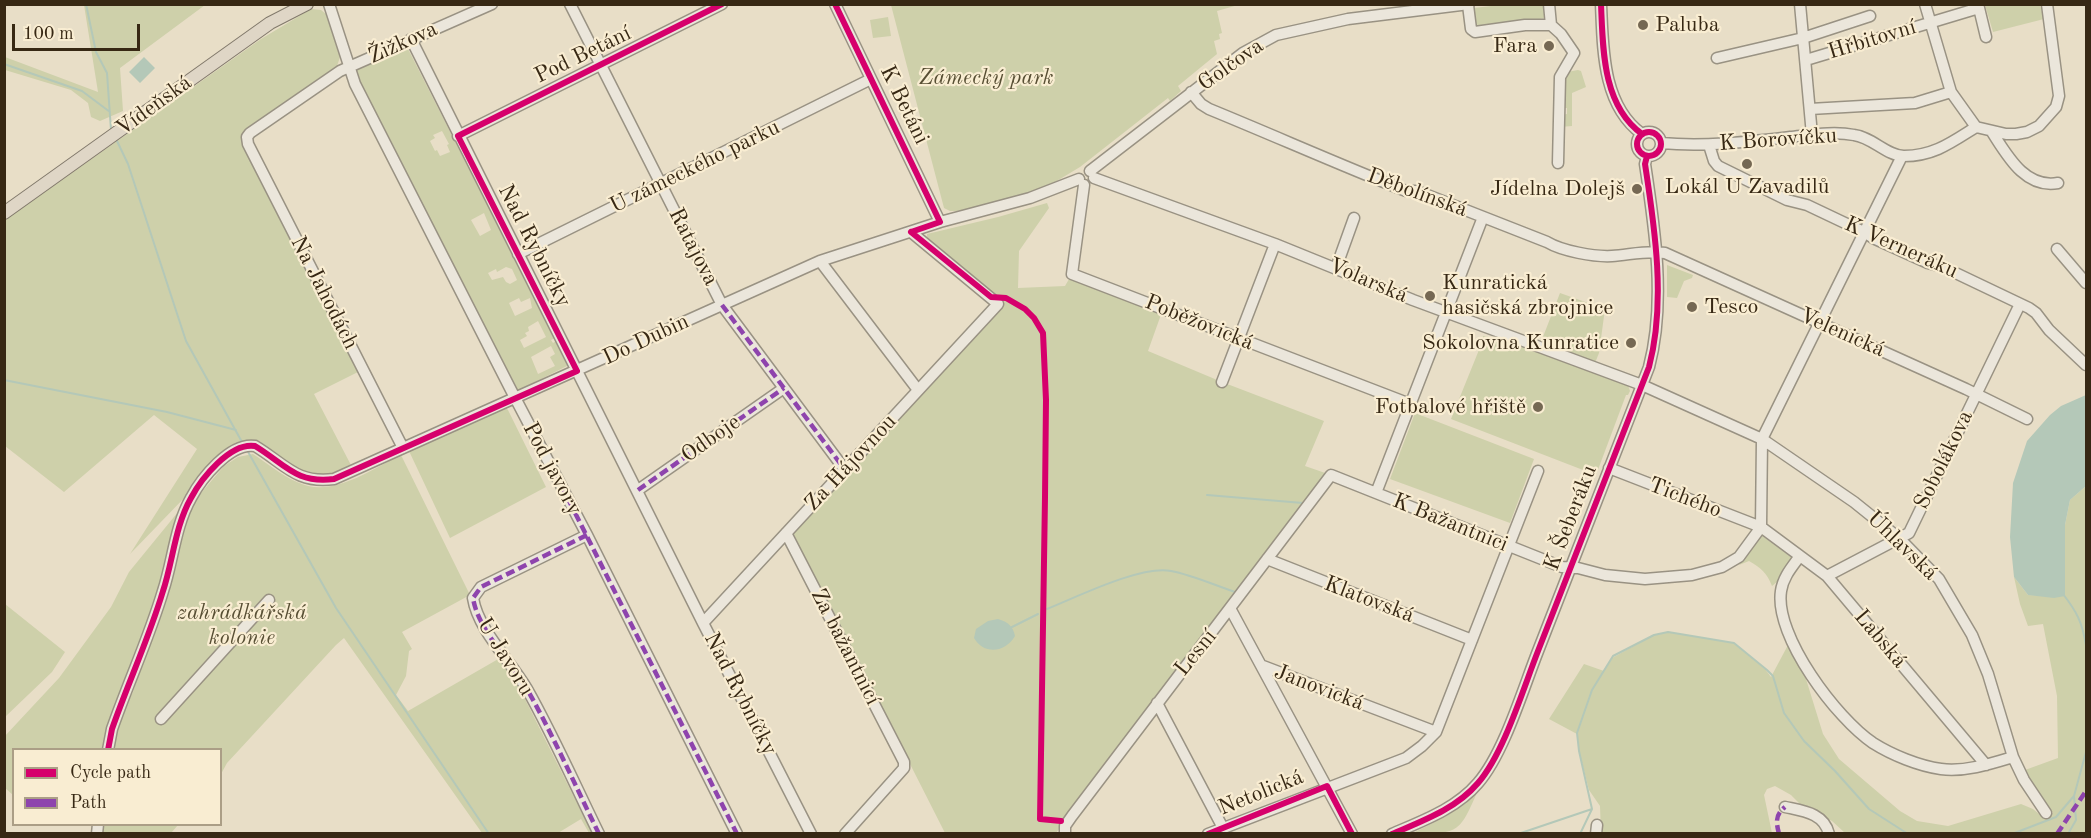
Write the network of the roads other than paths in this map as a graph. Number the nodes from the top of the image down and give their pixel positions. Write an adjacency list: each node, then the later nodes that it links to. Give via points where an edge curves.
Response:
1 (307, 4): 40 (main road, Vídeňská, via 270,23)
2 (329, 4): 22 (street, Pod javory)
3 (492, 4): 18 (street, Žižkova)
4 (570, 4): 21 (street, Ratajova)
5 (835, 4): 23 (street, K Betáni)
6 (1549, 4): 15 (street)
7 (1600, 4): 29 (street, via 1606,67 1616,99 1624,116)
8 (1800, 4): 17 (street)
9 (1925, 4): 14 (street)
10 (2047, 4): 28 (street, via 2059,96 2056,107 2027,132)
11 (720, 5): 21 (street, Pod Betání)
12 (1468, 5): 15 (street, via 1471,29 1475,32); 24 (street, Golčova, via 1347,19 1276,35 1243,53)
13 (1870, 16): 17 (street)
14 (1930, 22): 16 (street, Hřbitovní, via 1978,8); 20 (street, Hřbitovní); 25 (street)
15 (1551, 25): 36 (street, via 1574,53 1560,77)
16 (1986, 37)
17 (1803, 38): 19 (street); 20 (street)
18 (411, 39): 22 (street, Žižkova); 31 (street, Nad Rybníčky)
19 (1717, 58)
20 (1806, 60): 26 (street)
21 (601, 66): 31 (street, Pod Betání); 39 (street, Ratajova)
22 (348, 67): 65 (street, Pod javory); 69 (street, Na Jahodách, via 250,132 248,144)
23 (871, 79): 39 (street, U zámeckého parku); 43 (street, K Betáni)
24 (1191, 92): 37 (street, Golčova); 41 (street, Děbolínská, via 1209,110 1406,191 1417,191)
25 (1951, 92): 26 (street, via 1915,103); 27 (street)
26 (1810, 109): 30 (street)
27 (1976, 126): 28 (street); 35 (street, via 1942,149)
28 (1992, 132): 38 (street, via 2010,161 2027,176 2049,185)
29 (1642, 134): 32 (street, via 1654,133); 34 (street, via 1637,148)
30 (1812, 135): 33 (street, K Borovíčku); 35 (street, K Borovíčku, via 1854,135)
31 (458, 136): 49 (street, Nad Rybníčky)
32 (1661, 143): 33 (street, K Borovíčku); 34 (street, via 1658,152)
33 (1709, 145): 45 (street, K Verneráku, via 1718,166)
34 (1647, 156): 48 (street, K Šeberáku, via 1644,164)
35 (1902, 156): 45 (street)
36 (1558, 163)
37 (1087, 178): 43 (street, Golčova); 46 (street, Volarská); 57 (street, Poběžovická, via 1071,274)
38 (2058, 183)
39 (661, 184): 49 (street, U zámeckého parku); 54 (street, Ratajova)
40 (4, 213)
41 (1484, 217): 48 (street, Děbolínská, via 1558,249 1609,256); 55 (street)
42 (1354, 218): 51 (street)
43 (940, 222): 44 (street, Golčova)
44 (911, 232): 50 (street, Do Dubin); 63 (street, Za Hájovnou, via 998,304)
45 (1866, 232): 53 (street, K Verneráku); 56 (street)
46 (1275, 244): 51 (street, Volarská); 57 (street)
47 (2057, 249): 52 (street)
48 (1656, 252): 56 (street, Velenická); 61 (street, K Šeberáku, via 1656,330)
49 (518, 254): 59 (street, Nad Rybníčky)
50 (820, 261): 54 (street, Do Dubin); 63 (street)
51 (1336, 268): 55 (street, Volarská)
52 (2086, 282)
53 (2020, 304): 58 (street, K Verneráku, via 2036,313); 64 (street, Sobolákova)
54 (722, 305): 59 (street, Do Dubin); 62 (street, Ratajova)
55 (1446, 312): 61 (street, Volarská); 66 (street)
56 (1819, 322): 64 (street, Velenická); 68 (street)
57 (1238, 339): 60 (street); 66 (street, Poběžovická)
58 (2086, 365)
59 (577, 371): 65 (street, Do Dubin); 74 (street, Nad Rybníčky)
60 (1222, 382)
61 (1642, 385): 68 (street, Úhlavská); 70 (street, K Šeberáku)
62 (784, 388): 71 (street, Ratajova); 74 (street, Odboje)
63 (918, 390): 71 (street, Za Hájovnou)
64 (1977, 394): 67 (street, Velenická); 79 (street, Sobolákova, via 1909,533)
65 (515, 399): 69 (street); 78 (street, Pod javory)
66 (1410, 404): 75 (street)
67 (2027, 419)
68 (1762, 439): 76 (street); 79 (street, Úhlavská)
69 (403, 448): 93 (street, via 334,479 319,481 297,476 261,450 245,447 218,463 190,498 162,594)
70 (1609, 468): 76 (street, Tichého); 83 (street, K Šeberáku)
71 (845, 470): 77 (street, Za Hájovnou)
72 (1538, 471): 80 (street, Netolická)
73 (1331, 475): 75 (street, K Bažantnici); 82 (street, Lesní)
74 (638, 490): 87 (street, Nad Rybníčky)
75 (1376, 493): 80 (street, K Bažantnici)
76 (1761, 527): 81 (street, Labská); 83 (street, K Bažantnici, via 1739,557 1722,567 1692,575 1645,579)
77 (786, 533): 87 (street, Za Hájovnou); 104 (street, Za bažantnicí, via 904,762 904,768)
78 (587, 535): 101 (street, U Javoru, via 481,587 473,598 483,624 526,688); 102 (street, Pod javory)
79 (1900, 539): 84 (street, Sobolákova); 94 (street, Úhlavská, via 1939,579 1972,635)
80 (1509, 546): 83 (street, K Bažantnici); 88 (street, Netolická)
81 (1800, 556): 84 (street, Labská); 95 (street, via 1784,578 1780,594 1782,615 1793,645 1819,688 1866,737 1891,752 1939,769)
82 (1267, 560): 86 (street, Lesní); 88 (street, Klatovská)
83 (1570, 568): 107 (street, K Šeberáku, via 1486,773 1446,809)
84 (1827, 576): 95 (street, Labská)
85 (269, 600): 91 (street)
86 (1231, 610): 89 (street, Janovická); 90 (street, Lesní)
87 (703, 623): 103 (street, Nad Rybníčky)
88 (1472, 640): 92 (street, Netolická)
89 (1263, 666): 92 (street, Janovická); 96 (street)
90 (1157, 703): 99 (street); 100 (street, Lesní, via 1065,826)
91 (160, 719)
92 (1436, 732): 96 (street, Netolická, via 1406,758)
93 (108, 748)
94 (2013, 758): 95 (street); 98 (street, Úhlavská)
95 (1986, 765)
96 (1327, 786): 99 (street, Netolická); 106 (street)
97 (1785, 807): 108 (street, via 1817,815)
98 (2046, 813)
99 (1223, 828): 105 (street, Netolická)
100 (1065, 833)
101 (599, 834)
102 (737, 834)
103 (811, 834)
104 (845, 834)
105 (1208, 834)
106 (1352, 834)
107 (1392, 834)
108 (1829, 834)

